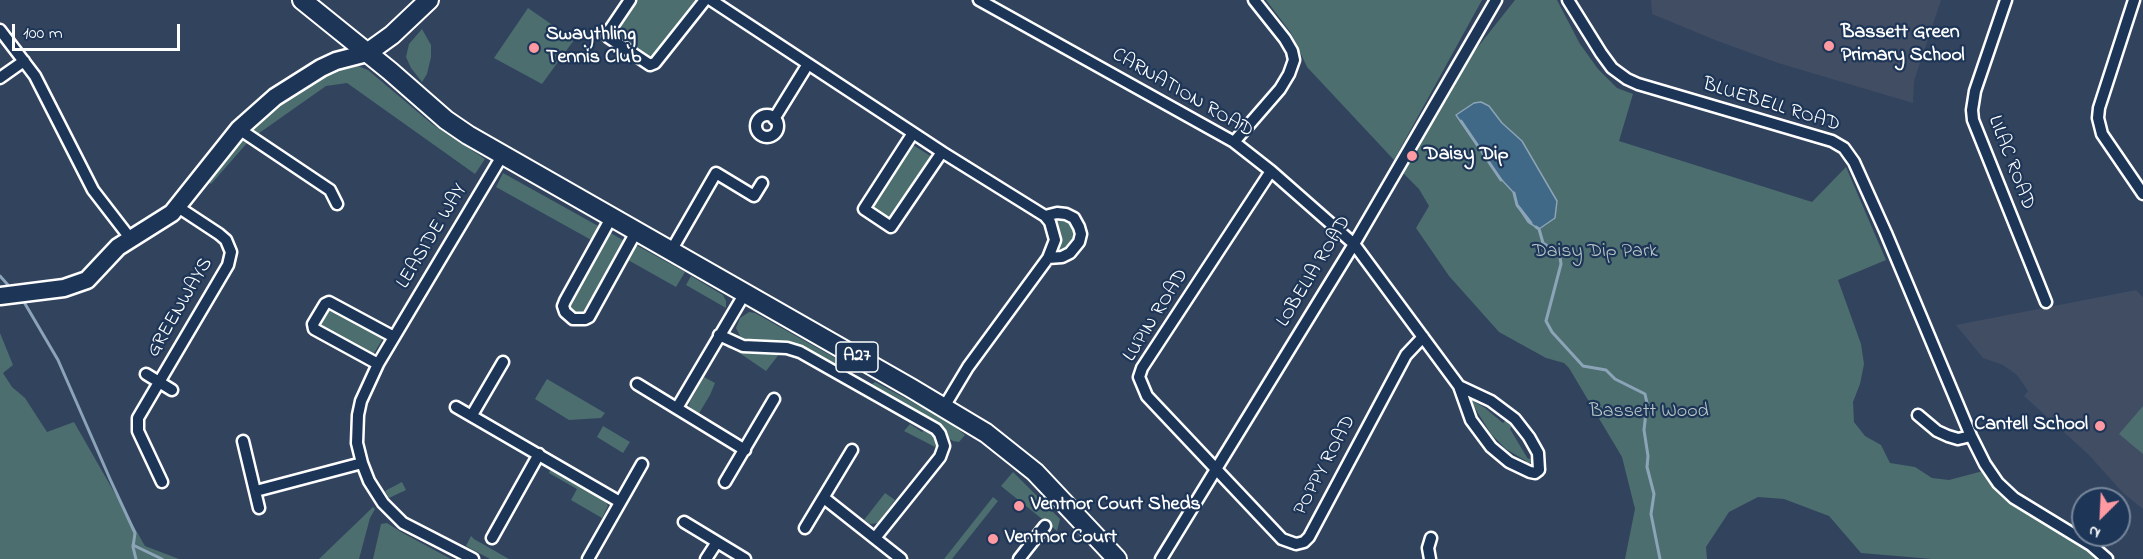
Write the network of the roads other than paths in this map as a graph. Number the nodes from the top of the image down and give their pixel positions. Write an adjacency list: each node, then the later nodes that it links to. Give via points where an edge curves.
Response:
1 (302, 0): 13 (main road, A27)
2 (429, 0): 13 (main road, via 387,40)
3 (630, 0): 4 (street, via 607,34 650,65)
4 (705, 0)
5 (711, 0): 15 (street)
6 (979, 0): 20 (street, CARNATION ROAD)
7 (1254, 0): 20 (street, via 1285,39 1294,60 1280,89)
8 (1569, 0): 54 (street, BLUEBELL ROAD, via 1612,68 1627,79 1845,148)
9 (2006, 0): 37 (street, LILAC ROAD, via 1976,91 1973,120)
10 (2134, 0): 25 (street, via 2098,118 2102,134)
11 (1497, 1): 32 (street, LOBELIA ROAD)
12 (0, 30): 14 (street)
13 (367, 53): 18 (street, via 321,68 275,97); 22 (main road, A27, via 446,120)
14 (24, 61): 16 (street); 31 (street, via 93,190)
15 (808, 64): 17 (street); 19 (street)
16 (0, 78)
17 (774, 119)
18 (239, 129): 26 (street, via 330,190); 27 (street)
19 (913, 133): 21 (street); 21 (street, via 864,209 891,227)
20 (1234, 142): 23 (street, CARNATION ROAD)
21 (942, 152): 28 (street)
22 (502, 156): 29 (main road, A27); 39 (street, LEASIDE WAY)
23 (1271, 171): 32 (street, CARNATION ROAD); 61 (street, LUPIN ROAD, via 1139,377 1147,396)
24 (762, 183): 33 (street, via 754,196 716,173)
25 (2143, 194)
26 (337, 204)
27 (178, 207): 31 (street); 44 (street, GREENWAYS, via 226,240 231,252)
28 (1045, 216): 34 (street, via 1055,240); 34 (street, via 1066,214 1074,219 1081,234 1070,253)
29 (611, 218): 30 (main road, A27); 30 (street, via 565,301 565,312 573,319 589,316)
30 (636, 232): 33 (main road, A27)
31 (130, 238): 36 (street, via 77,285)
32 (1354, 244): 40 (street, CARNATION ROAD); 61 (street, LOBELIA ROAD)
33 (671, 251): 35 (main road, A27)
34 (1048, 258): 50 (street, via 968,367)
35 (745, 293): 38 (street); 50 (main road, A27)
36 (0, 296)
37 (2046, 302)
38 (719, 335): 51 (street); 72 (street, via 743,346 800,352 940,434 944,446 940,457)
39 (394, 337): 42 (street, LEASIDE WAY); 42 (street, via 329,302 313,324 314,329)
40 (1423, 337): 46 (street, CARNATION ROAD); 61 (street, POPPY ROAD, via 1406,355 1304,542 1296,544 1282,539)
41 (503, 362): 52 (street)
42 (378, 364): 59 (street, LEASIDE WAY, via 358,415 357,443)
43 (146, 374): 44 (street, GREENWAYS)
44 (159, 382): 47 (street, GREENWAYS); 62 (street, GREENWAYS, via 137,424)
45 (637, 384): 51 (street)
46 (1459, 386): 46 (street, CARNATION ROAD, via 1491,401 1515,419 1538,453 1539,470 1530,472 1509,462 1491,447 1471,420)
47 (172, 390)
48 (774, 399): 56 (street)
49 (456, 406): 52 (street)
50 (944, 407): 81 (main road, A27, via 1021,459)
51 (677, 408): 56 (street)
52 (472, 415): 58 (street)
53 (1918, 415): 54 (street, via 1948,436)
54 (1971, 436): 84 (street, BLUEBELL ROAD, via 1985,465 2014,498)
55 (243, 441): 64 (street)
56 (745, 450): 63 (street)
57 (852, 450): 65 (street)
58 (539, 454): 66 (street); 71 (street)
59 (362, 464): 64 (street); 76 (street, LEASIDE WAY, via 376,494 398,519)
60 (642, 464): 66 (street)
61 (1215, 470): 82 (street, LOBELIA ROAD)
62 (162, 482)
63 (725, 482)
64 (256, 491): 67 (street)
65 (824, 498): 70 (street); 72 (street)
66 (620, 502): 77 (street)
67 (259, 508)
68 (684, 522): 74 (street)
69 (1045, 526): 75 (street)
70 (805, 528)
71 (492, 538)
72 (875, 538): 80 (street)
73 (1431, 538): 83 (street)
74 (717, 542): 78 (street); 79 (street)
75 (1022, 558)
76 (473, 559)
77 (588, 559)
78 (706, 559)
79 (745, 559)
80 (901, 559)
81 (1118, 559)
82 (1161, 559)
83 (1430, 559)
84 (2107, 559)

